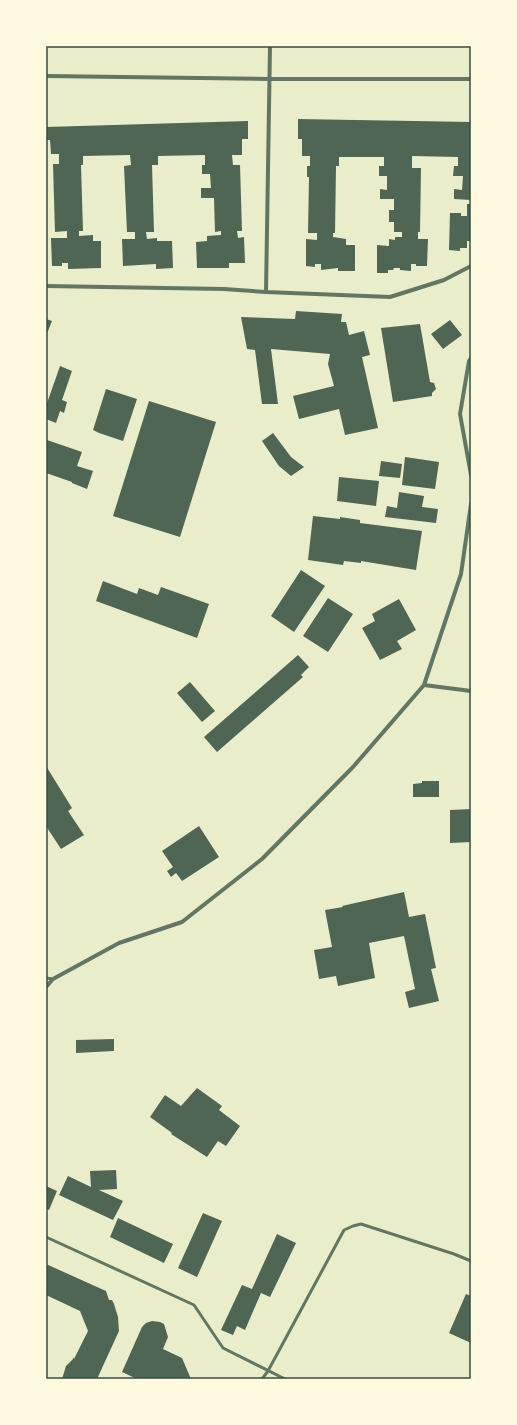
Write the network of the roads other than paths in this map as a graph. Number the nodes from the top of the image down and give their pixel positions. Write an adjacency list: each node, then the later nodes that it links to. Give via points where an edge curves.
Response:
1 (270, 46): 3 (street)
2 (46, 76): 3 (street)
3 (270, 79): 4 (street); 7 (street)
4 (471, 79)
5 (471, 266): 7 (street, via 444,280 390,297)
6 (46, 286): 7 (street)
7 (266, 292)
8 (471, 358): 9 (street, via 460,414)
9 (471, 475)
10 (471, 504): 11 (street, via 461,574)
11 (424, 685): 12 (street); 14 (street, via 353,767 262,859 189,918 119,943)
12 (471, 691)
13 (46, 978): 14 (lane)
14 (53, 979): 15 (street)
15 (46, 986)
16 (46, 1237): 18 (lane, via 194,1305 223,1348)
17 (471, 1261): 18 (lane, via 361,1224 344,1230)
18 (268, 1371): 19 (lane); 20 (lane)
19 (262, 1379)
20 (285, 1379)

